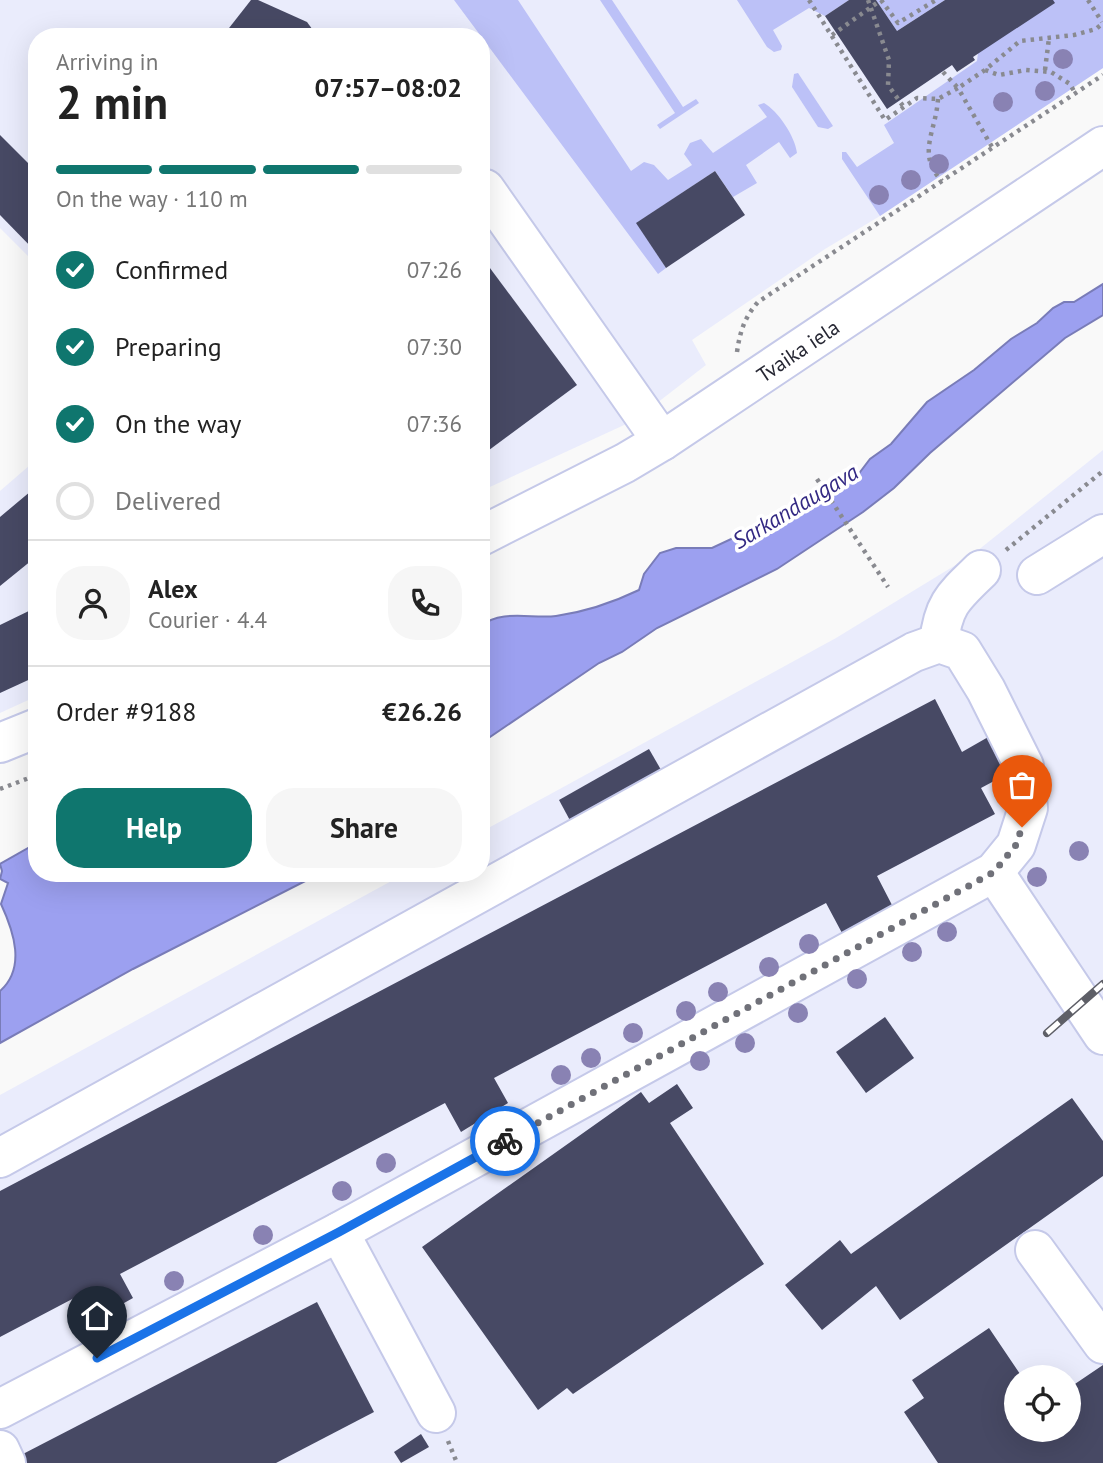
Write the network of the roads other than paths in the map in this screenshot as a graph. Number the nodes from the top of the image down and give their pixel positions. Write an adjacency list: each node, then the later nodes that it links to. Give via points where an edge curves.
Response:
1 (1103, 146): 3 (main road, Tvaika iela)
2 (490, 196): 3 (main road)
3 (662, 441): 4 (main road, Tvaika iela)
4 (490, 531)
5 (1103, 534): 7 (main road)
6 (981, 570): 8 (main road, via 953,598 941,620)
7 (1037, 575)
8 (939, 643): 11 (main road, via 962,651 1024,766 1028,808 1016,845); 13 (main road, via 901,659)
9 (28, 732): 10 (main road)
10 (0, 743)
11 (994, 872): 12 (main road); 14 (main road)
12 (1103, 1035)
13 (0, 1158)
14 (339, 1232): 17 (main road); 18 (main road)
15 (1035, 1250): 16 (main road)
16 (1103, 1344)
17 (0, 1409)
18 (436, 1413)
19 (0, 1450): 20 (main road)
20 (6, 1463)

